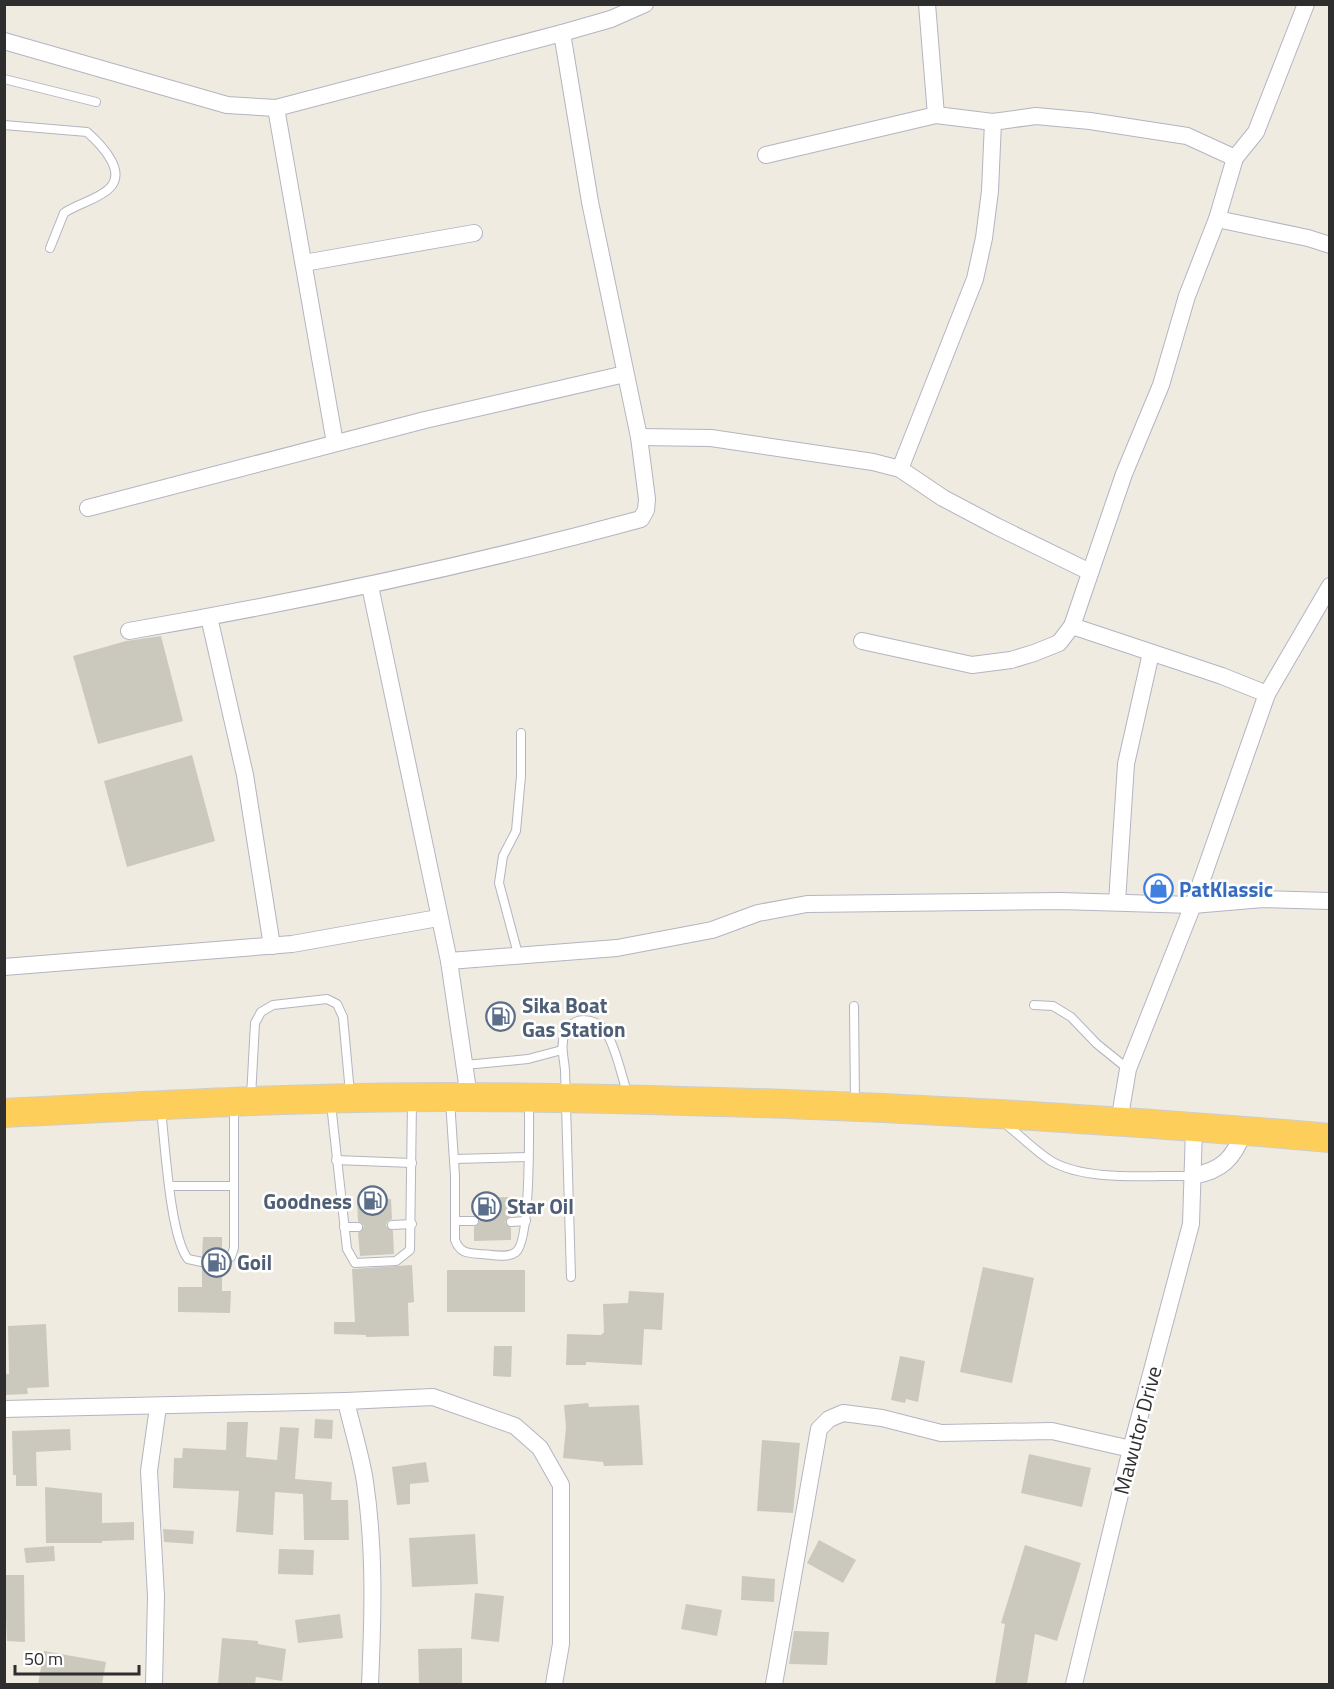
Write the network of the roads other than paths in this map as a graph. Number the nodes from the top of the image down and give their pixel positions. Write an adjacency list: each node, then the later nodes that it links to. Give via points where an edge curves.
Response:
1 (645, 4): 4 (street)
2 (927, 4): 9 (street)
3 (1305, 4): 13 (street, via 1256,132)
4 (562, 33): 8 (street); 19 (street, via 590,202)
5 (4, 40): 8 (street, via 227,105)
6 (4, 79): 7 (lane)
7 (96, 102)
8 (276, 108): 18 (street)
9 (936, 115): 10 (street); 12 (street)
10 (993, 122): 13 (street, via 1036,116 1187,136); 22 (street, via 990,191 975,279)
11 (4, 125): 17 (lane, via 87,132 117,171 110,189 64,213)
12 (766, 155)
13 (1235, 158): 14 (street)
14 (1217, 219): 16 (street); 24 (street, via 1187,296 1161,385)
15 (474, 233): 18 (street)
16 (1329, 245)
17 (50, 248)
18 (304, 263): 21 (street)
19 (625, 374): 20 (street); 21 (street)
20 (639, 437): 22 (street, via 711,438); 25 (street, via 647,499 640,519 511,555)
21 (335, 443): 23 (street)
22 (900, 469): 24 (street, via 985,520)
23 (88, 508)
24 (1090, 572): 29 (street)
25 (370, 586): 28 (street); 38 (street)
26 (1329, 586): 27 (street)
27 (1325, 606): 33 (street)
28 (209, 617): 30 (street); 39 (street, via 245,775)
29 (1072, 626): 31 (street, via 1059,643 1042,650 1011,660 972,665); 32 (street)
30 (129, 631)
31 (862, 641)
32 (1151, 653): 33 (street); 36 (street, via 1126,764)
33 (1267, 694): 37 (street)
34 (521, 733): 40 (lane, via 516,831 503,856 499,883)
35 (1329, 901): 37 (street, via 1263,899)
36 (1117, 902): 37 (street); 40 (street, via 807,904 758,913 712,930 617,948)
37 (1193, 905): 47 (street)
38 (438, 918): 39 (street); 41 (street)
39 (272, 946): 42 (street)
40 (518, 954): 41 (street)
41 (449, 961): 46 (street)
42 (4, 967)
43 (1034, 1005): 47 (lane, via 1053,1006 1071,1017)
44 (854, 1006): 56 (lane)
45 (562, 1050): 46 (lane, via 528,1059); 51 (lane); 54 (lane, via 572,1022 584,1019 606,1031)
46 (465, 1065): 48 (street)
47 (1128, 1069): 59 (street)
48 (460, 1097): 49 (highway); 50 (highway); 64 (lane)
49 (412, 1098): 52 (highway); 66 (lane)
50 (529, 1098): 51 (highway); 63 (lane)
51 (566, 1099): 54 (highway); 80 (lane)
52 (340, 1100): 53 (highway); 53 (lane, via 343,1017 337,1004 327,999 273,1005 261,1012 255,1023); 65 (lane)
53 (243, 1101): 55 (highway); 69 (lane)
54 (629, 1101): 56 (highway)
55 (160, 1105): 57 (highway); 68 (lane)
56 (855, 1108): 58 (highway)
57 (4, 1113)
58 (995, 1115): 59 (highway); 67 (lane, via 1051,1160 1068,1168 1104,1174)
59 (1119, 1122): 60 (highway)
60 (1194, 1128): 61 (highway); 67 (street, Mawutor Drive)
61 (1244, 1131): 62 (highway); 67 (street, via 1231,1159)
62 (1329, 1138)
63 (528, 1157): 64 (lane); 72 (lane)
64 (455, 1159): 70 (lane)
65 (336, 1160): 66 (lane); 76 (lane)
66 (412, 1163): 74 (lane)
67 (1192, 1176): 84 (street, Mawutor Drive, via 1191,1224)
68 (170, 1186): 69 (lane); 78 (lane, via 182,1252 188,1259)
69 (234, 1186): 79 (lane, via 234,1248 231,1257)
70 (455, 1221): 71 (lane); 72 (lane, via 455,1240 464,1253 509,1255 518,1251 523,1241)
71 (474, 1221)
72 (526, 1221): 73 (lane)
73 (511, 1222)
74 (412, 1224): 75 (lane); 76 (lane, via 410,1250 404,1257 355,1263 347,1249)
75 (392, 1225)
76 (344, 1227): 77 (lane)
77 (358, 1227)
78 (202, 1262)
79 (222, 1262)
80 (571, 1277)
81 (346, 1401): 82 (street); 86 (street, via 365,1481 371,1538 374,1611); 87 (street, via 433,1397 515,1426 540,1448 561,1485 561,1644)
82 (158, 1407): 83 (street); 85 (street, via 149,1471 156,1596)
83 (4, 1409)
84 (1131, 1449): 88 (street, via 1052,1431 941,1433 843,1413 829,1419 819,1429); 89 (street, Mawutor Drive)
85 (154, 1684)
86 (370, 1684)
87 (554, 1684)
88 (774, 1684)
89 (1074, 1684)

